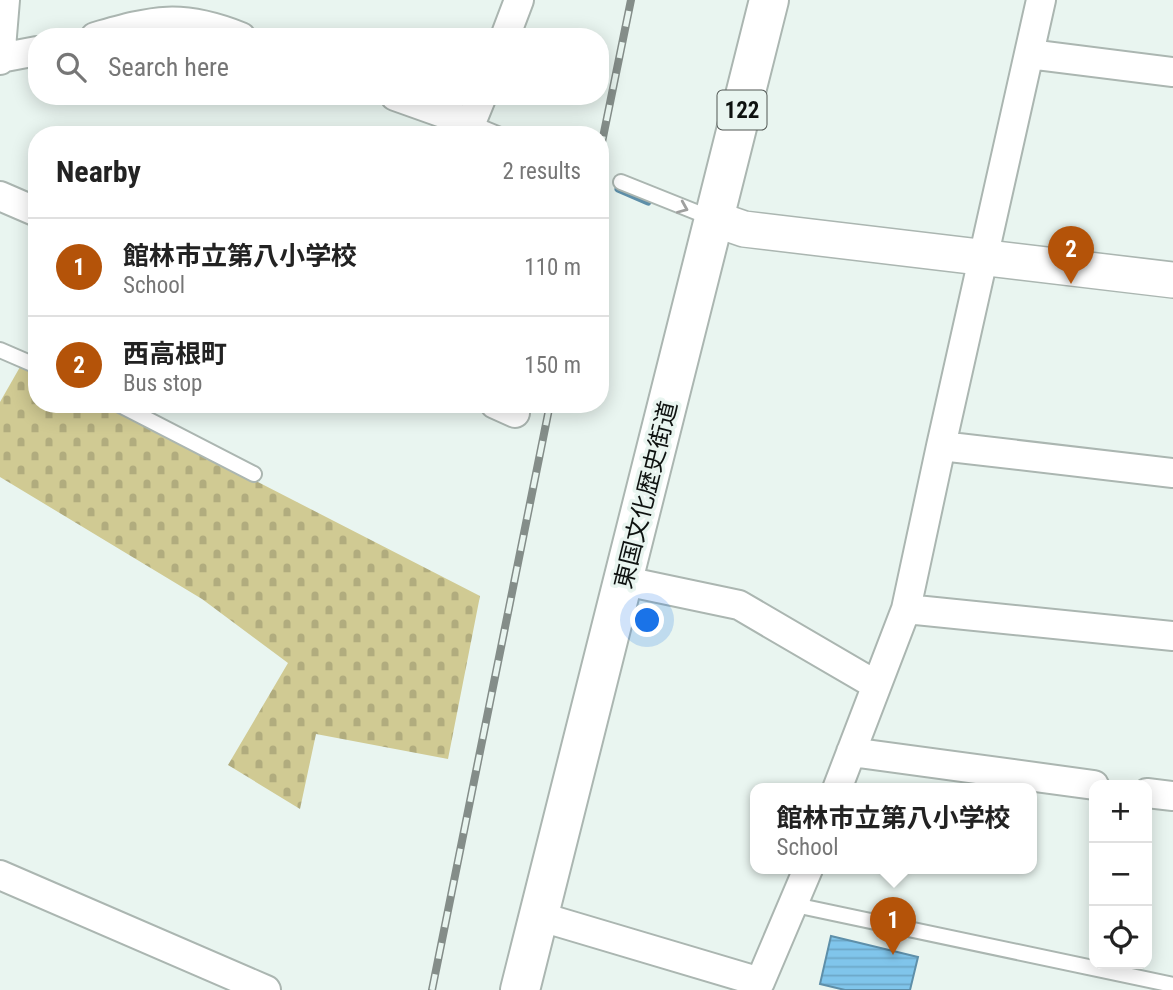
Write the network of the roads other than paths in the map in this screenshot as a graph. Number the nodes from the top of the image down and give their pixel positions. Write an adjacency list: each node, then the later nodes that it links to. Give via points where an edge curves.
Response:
1 (5, 0): 10 (street)
2 (519, 0): 7 (street)
3 (769, 0): 19 (highway, 東国文化歴史街道 / 122)
4 (1041, 0): 9 (street)
5 (126, 28): 6 (street, via 153,20)
6 (219, 28)
7 (508, 28)
8 (28, 53): 10 (street)
9 (1029, 54): 11 (street); 20 (street)
10 (0, 59)
11 (1173, 72)
12 (420, 105): 14 (street)
13 (478, 105): 14 (street)
14 (471, 123): 15 (lane)
15 (478, 126)
16 (621, 182): 19 (lane, one-way to 19)
17 (0, 196): 18 (street)
18 (28, 208)
19 (715, 219): 20 (street, via 744,229); 28 (highway, 東国文化歴史街道 / 122)
20 (982, 258): 21 (street); 25 (street)
21 (1173, 280)
22 (0, 350): 23 (lane)
23 (28, 362)
24 (135, 413): 27 (lane)
25 (941, 446): 26 (street); 29 (street)
26 (1173, 473)
27 (254, 474)
28 (625, 580): 31 (street, via 739,605); 40 (highway, 東国文化歴史街道 / 122)
29 (905, 609): 30 (street); 31 (street)
30 (1173, 636)
31 (876, 685): 32 (street)
32 (851, 752): 33 (street); 34 (street)
33 (839, 783)
34 (1089, 784)
35 (1152, 794): 36 (street)
36 (1173, 796)
37 (806, 874): 39 (street)
38 (0, 875): 42 (street)
39 (795, 905): 40 (street, via 760,982); 41 (lane)
40 (538, 916): 43 (highway, 東国文化歴史街道 / 122)
41 (1173, 985)
42 (265, 990)
43 (520, 990)

